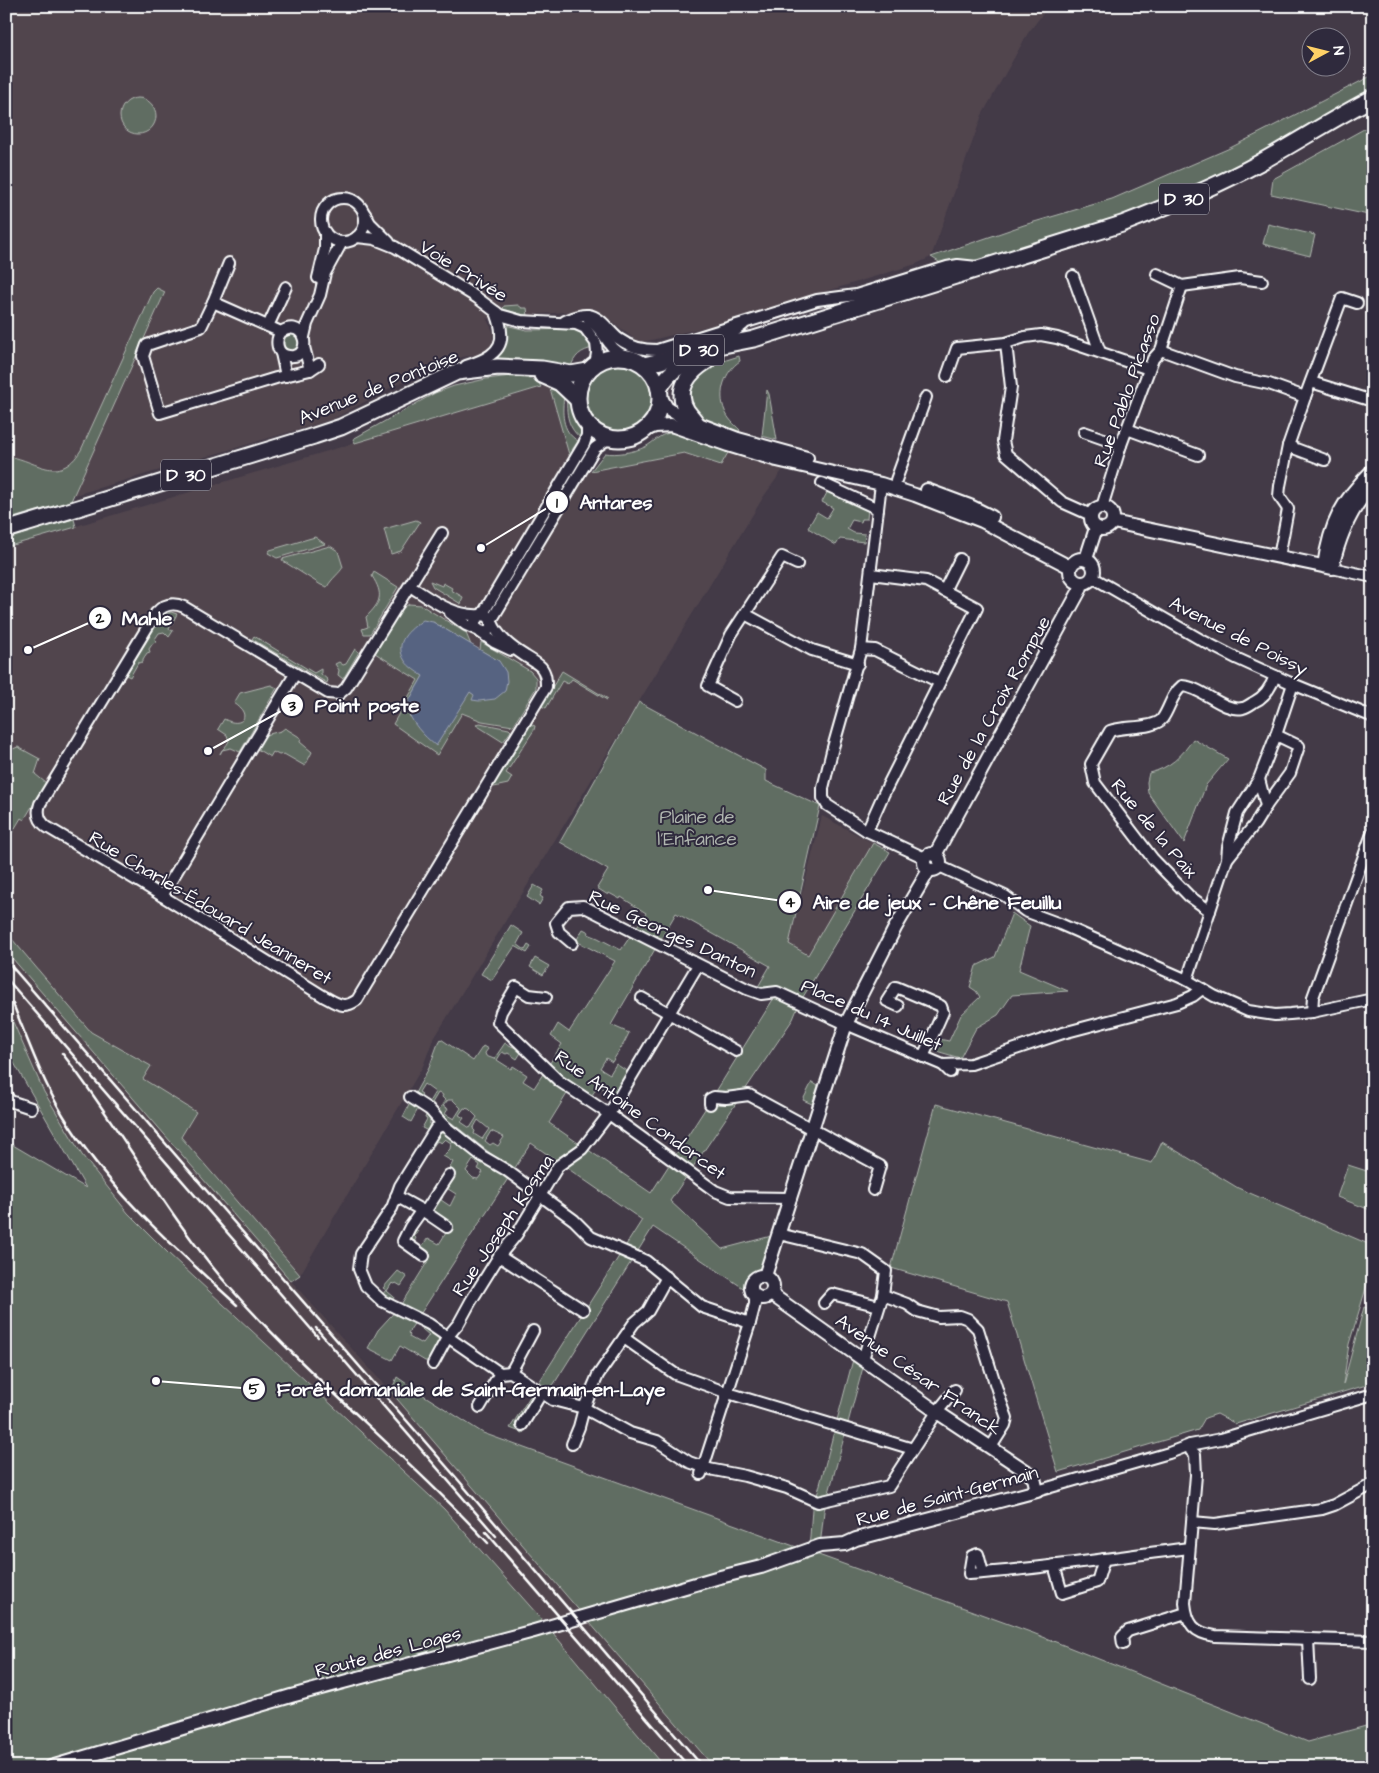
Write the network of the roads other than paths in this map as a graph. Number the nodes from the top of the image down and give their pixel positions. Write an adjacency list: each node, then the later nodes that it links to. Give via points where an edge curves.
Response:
1 (1373, 98): 8 (main road, D 30, via 1257,164 1166,207)
2 (364, 214): 3 (street, via 354,200 336,199 323,211 321,220); 4 (street, via 364,228); 6 (street)
3 (325, 232): 5 (street); 21 (street, via 325,249 314,296)
4 (357, 237): 5 (street); 6 (street, via 375,239)
5 (342, 242): 24 (street, via 325,273)
6 (395, 248): 16 (street, Voie Privée)
7 (229, 263): 14 (street)
8 (982, 268): 18 (street, via 947,267 864,292 817,300); 23 (main road, D 30)
9 (1157, 274): 12 (street)
10 (1073, 276): 28 (street)
11 (1262, 281): 12 (street, via 1240,278)
12 (1182, 286): 26 (street, Rue Pablo Picasso)
13 (286, 287): 20 (street)
14 (213, 302): 20 (street); 39 (street, via 202,327 147,345 142,356 160,413)
15 (1356, 303): 41 (street, via 1342,298)
16 (496, 312): 19 (street, Voie Privée, via 521,321); 38 (street, via 502,332 496,351)
17 (565, 321): 18 (street, via 589,316 598,319 627,343 653,350); 19 (street); 31 (street, via 582,319 591,322 613,350)
18 (746, 321): 27 (street, via 730,335)
19 (546, 323): 35 (street, via 576,324 585,328 596,343 597,353)
20 (268, 326): 22 (street)
21 (294, 329): 22 (street); 24 (street, via 302,334)
22 (281, 332): 29 (street, via 277,344)
23 (754, 339): 27 (main road, D 30); 30 (main road, D 30)
24 (304, 342): 29 (street, via 302,351 294,356); 37 (street)
25 (1006, 343): 28 (street, via 1025,336 1041,335); 40 (street, via 957,348); 65 (street, via 1011,388 1003,442 1006,454 1062,502)
26 (1161, 350): 36 (street, Rue Pablo Picasso); 44 (street, via 1235,377 1269,384)
27 (694, 351): 33 (main road, D 30)
28 (1100, 352): 36 (street)
29 (281, 353): 39 (street)
30 (722, 353): 42 (main road, D 30, via 679,367 666,377); 48 (main road, via 694,369 682,389 684,404)
31 (627, 358): 33 (main road); 35 (main road, via 610,358)
32 (319, 364): 37 (street)
33 (644, 365): 42 (main road, via 655,378)
34 (509, 367): 35 (main road, Avenue de Pontoise / D 30, via 571,374); 38 (main road, Avenue de Pontoise / D 30); 45 (main road, Avenue de Pontoise / D 30, via 549,377)
35 (591, 368): 45 (main road, via 580,384)
36 (1149, 369): 49 (street, Rue Pablo Picasso)
37 (310, 370): 39 (street)
38 (457, 372): 67 (main road, Avenue de Pontoise / D 30, via 332,430)
39 (286, 376)
40 (947, 376)
41 (1312, 382): 44 (street); 46 (street)
42 (660, 393): 48 (street, via 665,405 674,413); 50 (main road, via 656,415)
43 (926, 397): 60 (street)
44 (1305, 397): 54 (street)
45 (578, 399): 47 (main road, via 579,410)
46 (1366, 399)
47 (587, 424): 52 (main road, via 598,434); 81 (street, via 584,444)
48 (698, 424): 57 (street)
49 (1127, 429): 53 (street, Rue Pablo Picasso); 55 (street)
50 (645, 430): 52 (main road, via 628,438); 57 (street, via 671,425 728,445)
51 (1084, 432): 53 (street)
52 (613, 439): 81 (street, via 594,450)
53 (1121, 445): 64 (street, Rue Pablo Picasso)
54 (1288, 446): 56 (street); 69 (street, via 1279,496 1288,509)
55 (1198, 455)
56 (1325, 460)
57 (791, 461): 59 (street); 59 (street, via 835,473)
58 (1373, 470): 73 (street, via 1339,510 1326,548)
59 (882, 480): 60 (street); 63 (street); 71 (street)
60 (896, 480): 71 (street, via 970,506)
61 (822, 483): 63 (street)
62 (1373, 485): 73 (street, via 1349,519)
63 (878, 509): 74 (street)
64 (1109, 514): 65 (street, via 1095,509); 66 (street, via 1111,526 1104,530); 69 (street, via 1135,526)
65 (1091, 515): 66 (street)
66 (1096, 528): 71 (street)
67 (6, 530)
68 (442, 533): 77 (street)
69 (1280, 557): 73 (street)
70 (960, 559): 78 (street)
71 (1076, 563): 76 (street, via 1071,576); 76 (street, via 1092,564 1094,573)
72 (797, 564): 80 (street, via 782,556)
73 (1328, 567): 75 (street)
74 (870, 574): 78 (street, via 926,581); 83 (street)
75 (1373, 577)
76 (1087, 580): 87 (street, Avenue de Poissy); 98 (street, Rue de la Croix Rompue)
77 (410, 586): 79 (street); 86 (street, via 343,692 331,694)
78 (944, 591): 88 (street, via 977,608)
79 (441, 606): 81 (street); 82 (street, Rue Charles-Édouard Jeanneret)
80 (745, 614): 85 (street, via 812,650); 90 (street, via 731,635 708,686)
81 (486, 618): 82 (street, via 490,630); 82 (street, via 476,618 474,622); 84 (street, Rue Charles-Édouard Jeanneret, via 500,636)
82 (479, 631): 84 (street, Rue Charles-Édouard Jeanneret, via 503,647)
83 (861, 650): 85 (street); 88 (street, via 875,650)
84 (520, 653): 99 (street, Rue Charles-Édouard Jeanneret, via 543,670 546,679 544,690 357,1000 350,1005 344,1006 323,996)
85 (858, 664): 96 (street, via 823,788 827,805)
86 (295, 674): 99 (street); 99 (street, Rue Charles-Édouard Jeanneret, via 184,606 170,604 160,608 40,804 40,818 47,827)
87 (1275, 676): 89 (street, Avenue de Poissy); 100 (street, Rue de la Paix, via 1261,699 1243,708 1231,707 1191,686 1182,686 1175,692 1162,720 1110,731 1091,764 1095,783 1153,859)
88 (939, 682): 96 (street)
89 (1293, 684): 91 (street, Avenue de Poissy); 92 (street)
90 (735, 701)
91 (1373, 717)
92 (1276, 735): 93 (street); 94 (street, via 1299,746 1290,773)
93 (1258, 779): 94 (street); 97 (street, via 1237,813)
94 (1266, 806): 97 (street)
95 (1373, 830): 110 (street, via 1313,997)
96 (867, 831): 98 (street)
97 (1227, 859): 100 (street)
98 (932, 862): 103 (street, via 1005,896 1025,911); 112 (street, Rue de la Croix Rompue, via 894,928)
99 (162, 896)
100 (1210, 911): 103 (street)
101 (572, 942): 102 (street, Rue Georges Danton, via 560,932 556,923 569,907 583,906)
102 (698, 965): 105 (street, Rue Georges Danton, via 761,994); 111 (street, Rue Joseph Kosma)
103 (1187, 980): 104 (street)
104 (1202, 989): 110 (street, via 1248,1011 1275,1015); 114 (street, Place du 14 Juillet, via 1178,1003 1063,1033 971,1064 946,1068)
105 (777, 992): 112 (street, Place du 14 Juillet)
106 (546, 998): 119 (street, Rue Antoine Condorcet, via 529,995 516,987 501,1012 500,1026 559,1081)
107 (642, 998): 111 (street)
108 (1373, 1000): 110 (street)
109 (898, 1006): 114 (street, via 887,1001 896,987 941,1006 943,1012)
110 (1312, 1012)
111 (670, 1013): 113 (street); 119 (street, Rue Joseph Kosma)
112 (846, 1024): 114 (street, Place du 14 Juillet); 121 (street, Rue de la Croix Rompue)
113 (736, 1051)
114 (923, 1057)
115 (6, 1095): 118 (street, via 10,1101)
116 (410, 1097): 120 (street, via 430,1110)
117 (710, 1104): 121 (street, via 714,1097 749,1095)
118 (31, 1108)
119 (609, 1114): 124 (street, Rue Joseph Kosma, via 582,1149 558,1166); 126 (street, Rue Antoine Condorcet, via 715,1191 730,1197)
120 (444, 1125): 124 (street, via 482,1156); 125 (street, via 436,1128)
121 (813, 1129): 123 (street, via 880,1166); 126 (street, Rue de la Croix Rompue)
122 (449, 1175): 127 (street)
123 (872, 1190)
124 (541, 1195): 131 (street, Rue Joseph Kosma); 133 (street, via 591,1237 646,1261)
125 (396, 1196): 127 (street); 142 (street, via 392,1208 361,1254 359,1269 362,1278 382,1301)
126 (791, 1198): 129 (street, Rue de la Croix Rompue)
127 (424, 1211): 128 (street); 130 (street, via 403,1241)
128 (447, 1227)
129 (779, 1234): 132 (street, Rue de la Croix Rompue); 135 (street, via 862,1254 886,1270)
130 (424, 1256)
131 (499, 1256): 139 (street); 142 (street, Rue Joseph Kosma)
132 (765, 1276): 134 (street, via 773,1284); 136 (street, via 752,1281)
133 (667, 1277): 140 (street, via 702,1307); 143 (street, via 648,1311)
134 (771, 1294): 136 (street, via 762,1298); 144 (street, Avenue César Franck)
135 (882, 1295): 138 (street); 157 (street, via 939,1317 960,1316 978,1329 1008,1421)
136 (755, 1296): 140 (street)
137 (824, 1302): 138 (street, via 832,1294)
138 (879, 1306): 144 (street)
139 (583, 1310)
140 (750, 1323): 150 (street)
141 (534, 1331): 146 (street)
142 (448, 1336): 145 (street, Rue Joseph Kosma); 147 (street)
143 (624, 1338): 150 (street, via 675,1374); 153 (street, via 598,1376)
144 (863, 1359): 154 (street, Avenue César Franck)
145 (434, 1364)
146 (511, 1372): 147 (street); 149 (street)
147 (500, 1373): 152 (street)
148 (955, 1390): 154 (street)
149 (542, 1392): 153 (street, via 552,1400); 155 (street)
150 (728, 1393): 159 (street); 160 (street)
151 (1373, 1394): 158 (street, Rue de Saint-Germain)
152 (480, 1407)
153 (584, 1408): 156 (street); 160 (street, via 630,1434 657,1441)
154 (937, 1412): 157 (street, Avenue César Franck); 159 (street)
155 (522, 1425)
156 (572, 1444)
157 (991, 1447): 162 (street, Avenue César Franck, via 1034,1478)
158 (1190, 1448): 162 (street, Rue de Saint-Germain, via 1183,1454 1169,1453); 163 (street, via 1195,1454 1196,1474)
159 (913, 1449): 160 (street, via 889,1486 818,1502 787,1488 745,1476)
160 (702, 1471)
161 (1373, 1484): 163 (street, via 1322,1509 1215,1524)
162 (1037, 1491): 168 (street, Rue de Saint-Germain, via 845,1544 820,1546)
163 (1192, 1522): 164 (street)
164 (1189, 1548): 165 (street); 169 (street)
165 (1104, 1559): 166 (street); 166 (street, via 1097,1582 1062,1593)
166 (1054, 1565): 167 (street)
167 (983, 1573): 167 (street, via 978,1554 972,1556 969,1574)
168 (736, 1574): 174 (street, Route des Loges, via 292,1696)
169 (1186, 1613): 170 (street, via 1192,1627 1204,1634); 172 (street, via 1128,1631 1122,1636)
170 (1308, 1639): 171 (street); 173 (street)
171 (1373, 1641)
172 (1123, 1644)
173 (1310, 1678)
174 (52, 1767)

